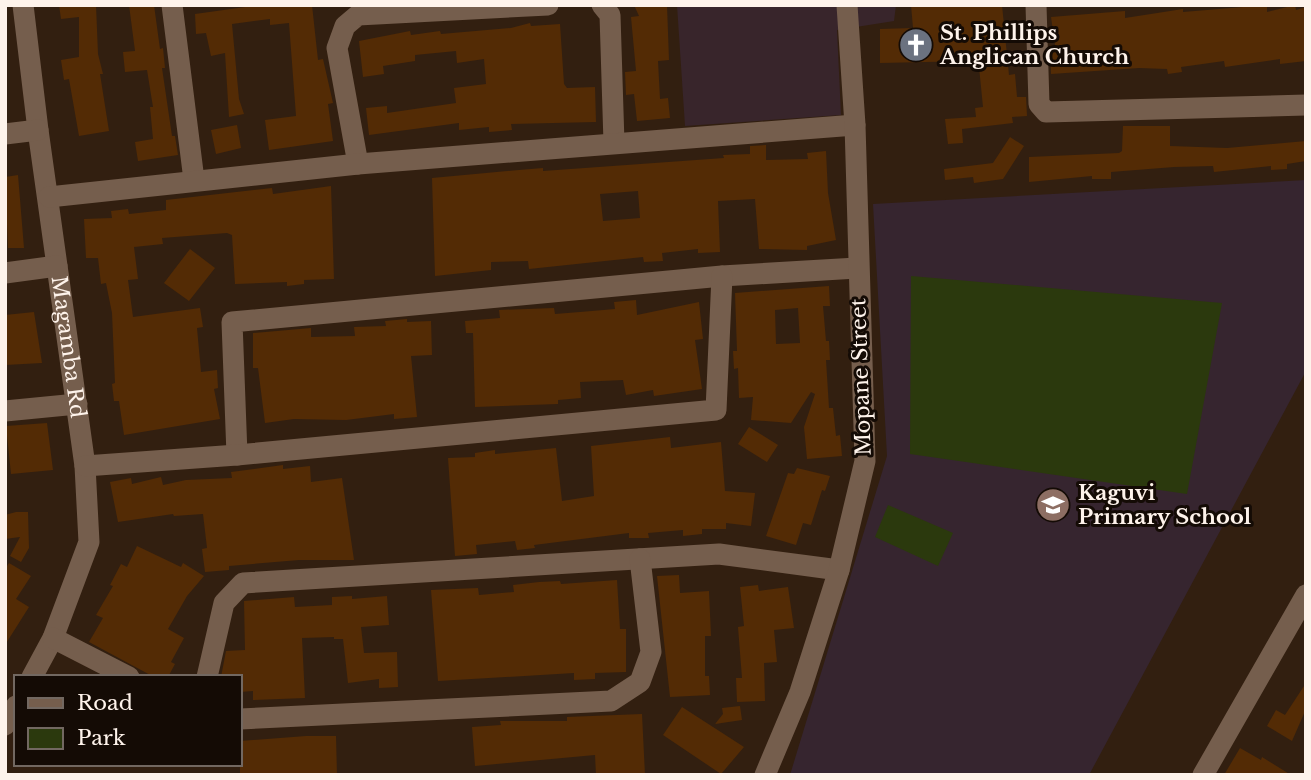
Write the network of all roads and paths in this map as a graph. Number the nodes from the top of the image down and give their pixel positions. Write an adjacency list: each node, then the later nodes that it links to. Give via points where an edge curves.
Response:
1 (23, 5): 9 (street, Magamba Rd)
2 (172, 5): 13 (street)
3 (548, 5): 12 (street, via 358,15 345,26 337,48)
4 (602, 5): 11 (street, via 610,15)
5 (847, 5): 8 (street, Mopane Street)
6 (1036, 5): 7 (street, via 1039,104 1046,112)
7 (1306, 105)
8 (855, 125): 11 (street); 16 (street, Mopane Street)
9 (38, 130): 10 (street); 14 (street, Magamba Rd)
10 (5, 135)
11 (614, 143): 12 (street)
12 (358, 164): 13 (street)
13 (194, 180): 14 (street)
14 (48, 197): 15 (street, Magamba Rd)
15 (57, 266): 17 (street); 19 (street, Magamba Rd)
16 (857, 268): 18 (street); 24 (street, Mopane Street, via 865,461)
17 (5, 273)
18 (723, 276): 21 (street, via 716,410); 21 (street, via 232,322)
19 (78, 404): 20 (street); 22 (street, Magamba Rd)
20 (5, 411)
21 (237, 455): 22 (street)
22 (85, 466): 26 (street, Magamba Rd, via 89,542)
23 (640, 559): 24 (street, via 719,554); 29 (street, via 243,583 224,603); 31 (street, via 651,653 640,682 611,701)
24 (839, 570): 33 (street, Mopane Street, via 800,692)
25 (1306, 594): 34 (street)
26 (53, 638): 27 (street, Magamba Rd); 28 (street)
27 (33, 675)
28 (125, 675)
29 (206, 675)
30 (14, 709): 32 (street)
31 (242, 719)
32 (5, 725)
33 (765, 775)
34 (1203, 775)

